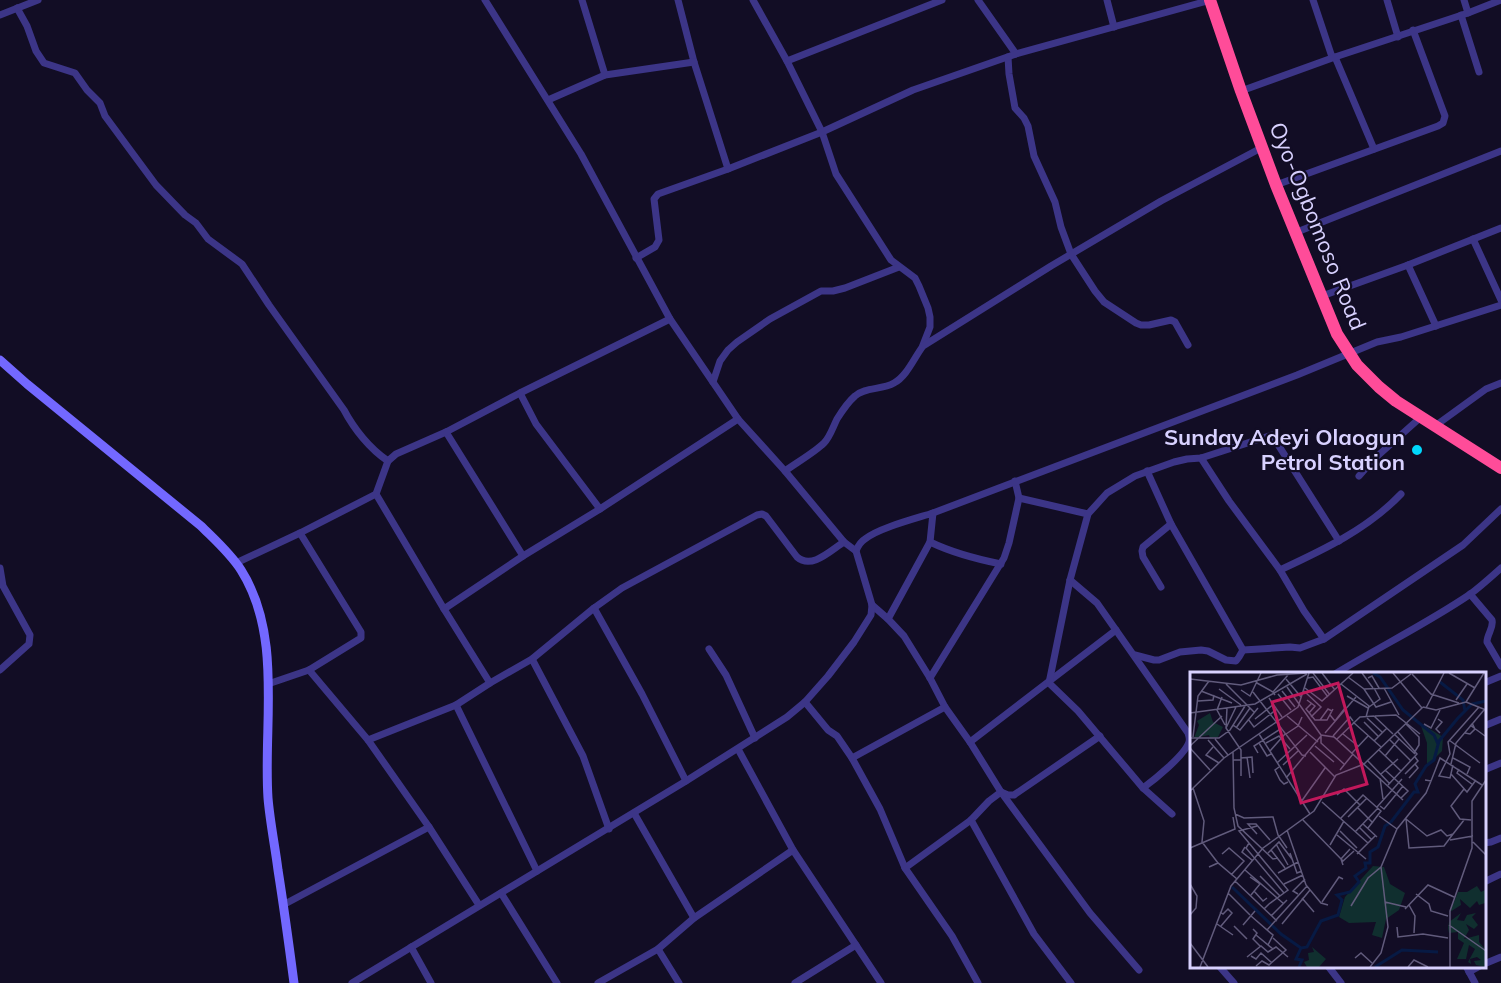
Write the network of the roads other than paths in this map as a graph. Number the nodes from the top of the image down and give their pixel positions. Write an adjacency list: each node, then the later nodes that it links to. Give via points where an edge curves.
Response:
1 (38, 0): 14 (street)
2 (485, 0): 27 (street)
3 (582, 0): 25 (street)
4 (678, 0): 23 (street)
5 (754, 0): 22 (street)
6 (942, 0): 22 (street)
7 (978, 0): 20 (street)
8 (1107, 0): 17 (street)
9 (1210, 0): 17 (street); 26 (highway, Oyo-Ogbomoso Road)
10 (1313, 0): 21 (street)
11 (1387, 0): 19 (street)
12 (1464, 0): 15 (street)
13 (1501, 0): 15 (street)
14 (17, 8): 16 (street); 57 (street, via 40,59 75,73 156,185 208,238 242,264 350,422)
15 (1464, 14): 18 (street); 24 (street)
16 (0, 15)
17 (1114, 27): 20 (street)
18 (1413, 30): 19 (street); 30 (street, via 1445,116 1443,123)
19 (1398, 37): 21 (street)
20 (1012, 55): 28 (street, via 913,90); 37 (street, via 1009,74 1015,108 1028,126 1034,156)
21 (1335, 57): 26 (street); 30 (street)
22 (787, 61): 28 (street)
23 (694, 62): 25 (street); 32 (street)
24 (1479, 72)
25 (605, 75): 27 (street)
26 (1241, 91): 29 (highway, Oyo-Ogbomoso Road)
27 (548, 100): 38 (street)
28 (822, 132): 32 (street); 40 (street, via 836,174)
29 (1263, 147): 33 (highway, Oyo-Ogbomoso Road); 37 (street)
30 (1374, 150): 33 (street)
31 (1501, 151): 35 (street)
32 (728, 169): 38 (street, via 658,194 654,199 659,240 655,247)
33 (1276, 185): 35 (highway, Oyo-Ogbomoso Road)
34 (1501, 228): 36 (street)
35 (1297, 232): 41 (highway, Oyo-Ogbomoso Road)
36 (1473, 239): 39 (street); 42 (street)
37 (1071, 254): 45 (street, via 1104,302 1141,325 1175,322); 46 (street)
38 (636, 258): 43 (street)
39 (1408, 265): 41 (street); 44 (street)
40 (899, 267): 46 (street, via 915,278 928,308 930,327); 49 (street, via 845,288 821,291 770,319 728,350)
41 (1322, 296): 47 (highway, Oyo-Ogbomoso Road)
42 (1501, 302): 44 (street)
43 (670, 319): 49 (street); 51 (street)
44 (1436, 326): 47 (street)
45 (1188, 345)
46 (923, 346): 59 (street, via 895,383 856,395 823,445)
47 (1349, 354): 52 (highway, Oyo-Ogbomoso Road, via 1379,387); 62 (street)
48 (0, 360): 77 (main road, via 201,526)
49 (713, 382): 53 (street)
50 (1501, 383): 54 (street, via 1486,389)
51 (520, 393): 55 (street); 66 (street, via 536,424)
52 (1421, 417): 54 (highway, Oyo-Ogbomoso Road); 61 (street)
53 (738, 419): 59 (street); 66 (street)
54 (1435, 426): 58 (highway, Oyo-Ogbomoso Road)
55 (446, 432): 57 (street); 76 (street)
56 (1201, 458): 60 (street); 72 (street, via 1272,435); 81 (street)
57 (388, 461): 63 (street)
58 (1501, 468)
59 (785, 471): 73 (street)
60 (1147, 471): 69 (street, via 1107,493); 70 (street)
61 (1359, 476)
62 (1015, 481): 65 (street); 68 (street)
63 (376, 494): 71 (street); 87 (street)
64 (1401, 494): 72 (street, via 1383,512)
65 (1019, 498): 69 (street); 78 (street)
66 (600, 509): 76 (street)
67 (1501, 509): 90 (street, via 1463,545)
68 (933, 513): 74 (street); 75 (street, via 877,532)
69 (1088, 514): 82 (street)
70 (1171, 524): 83 (street, via 1142,551); 92 (street)
71 (300, 533): 77 (street); 97 (street, via 361,632 361,638)
72 (1340, 541): 81 (street)
73 (844, 542): 75 (street); 86 (street, via 817,560 802,561 766,516 757,515 622,588)
74 (930, 542): 78 (street, via 957,554); 88 (street)
75 (856, 551): 85 (street)
76 (523, 556): 87 (street)
77 (236, 563): 104 (main road, via 261,620)
78 (1001, 564): 100 (street)
79 (0, 568): 96 (street, via 3,586 30,635 29,644)
80 (1501, 568): 84 (street)
81 (1280, 570): 90 (street)
82 (1070, 580): 89 (street, via 1097,603); 102 (street)
83 (1161, 587)
84 (1470, 594): 95 (street, via 1492,620 1486,642); 98 (street)
85 (872, 605): 88 (street); 105 (street, via 871,615 854,642)
86 (594, 608): 94 (street); 118 (street)
87 (444, 609): 101 (street)
88 (888, 620): 100 (street, via 904,636)
89 (1116, 630): 93 (street); 102 (street)
90 (1324, 639): 92 (street, via 1299,648)
91 (708, 649): 111 (street, via 726,675)
92 (1243, 650): 93 (street, via 1236,661 1201,650 1159,660)
93 (1135, 655): 119 (street, via 1190,739 1172,764)
94 (532, 659): 101 (street); 125 (street, via 583,756)
95 (1501, 666)
96 (0, 670)
97 (309, 670): 104 (street); 112 (street)
98 (1338, 672)
99 (1501, 676): 103 (street)
100 (930, 678): 107 (street)
101 (490, 683): 106 (street)
102 (1049, 683): 110 (street); 113 (street)
103 (1486, 683)
104 (268, 684): 134 (main road, via 267,777)
105 (805, 702): 111 (street); 115 (street)
106 (456, 705): 112 (street); 130 (street)
107 (945, 707): 113 (street); 115 (street)
108 (1501, 719): 109 (street)
109 (1486, 726)
110 (1100, 736): 119 (street); 120 (street, via 1014,795)
111 (755, 738): 114 (street)
112 (368, 740): 124 (street)
113 (970, 742): 120 (street)
114 (738, 749): 118 (street); 128 (street)
115 (852, 758): 129 (street, via 880,809)
116 (1501, 763): 117 (street)
117 (1486, 770)
118 (686, 781): 121 (street)
119 (1143, 788): 122 (street)
120 (1001, 792): 123 (street); 145 (street, via 1090,913)
121 (634, 813): 125 (street); 136 (street)
122 (1172, 814)
123 (971, 820): 129 (street); 155 (street, via 1034,934)
124 (429, 827): 134 (street); 135 (street)
125 (609, 829): 130 (street)
126 (1501, 838): 127 (street)
127 (1486, 843)
128 (793, 850): 136 (street); 137 (street)
129 (905, 868): 154 (street, via 952,936)
130 (537, 871): 133 (street)
131 (1501, 874): 132 (street)
132 (1486, 882)
133 (501, 892): 135 (street); 149 (street)
134 (283, 905): 146 (main road)
135 (479, 905): 138 (street)
136 (694, 918): 139 (street)
137 (856, 945): 152 (street); 153 (street)
138 (411, 947): 147 (street); 148 (street)
139 (658, 949): 150 (street); 151 (street)
140 (1501, 957): 141 (street)
141 (1486, 964)
142 (1221, 968): 156 (street)
143 (1330, 968): 157 (street)
144 (1468, 969): 158 (street)
145 (1139, 970)
146 (294, 983)
147 (352, 983)
148 (431, 983)
149 (557, 983)
150 (598, 983)
151 (679, 983)
152 (795, 983)
153 (881, 983)
154 (978, 983)
155 (1071, 983)
156 (1234, 983)
157 (1341, 983)
158 (1475, 983)

